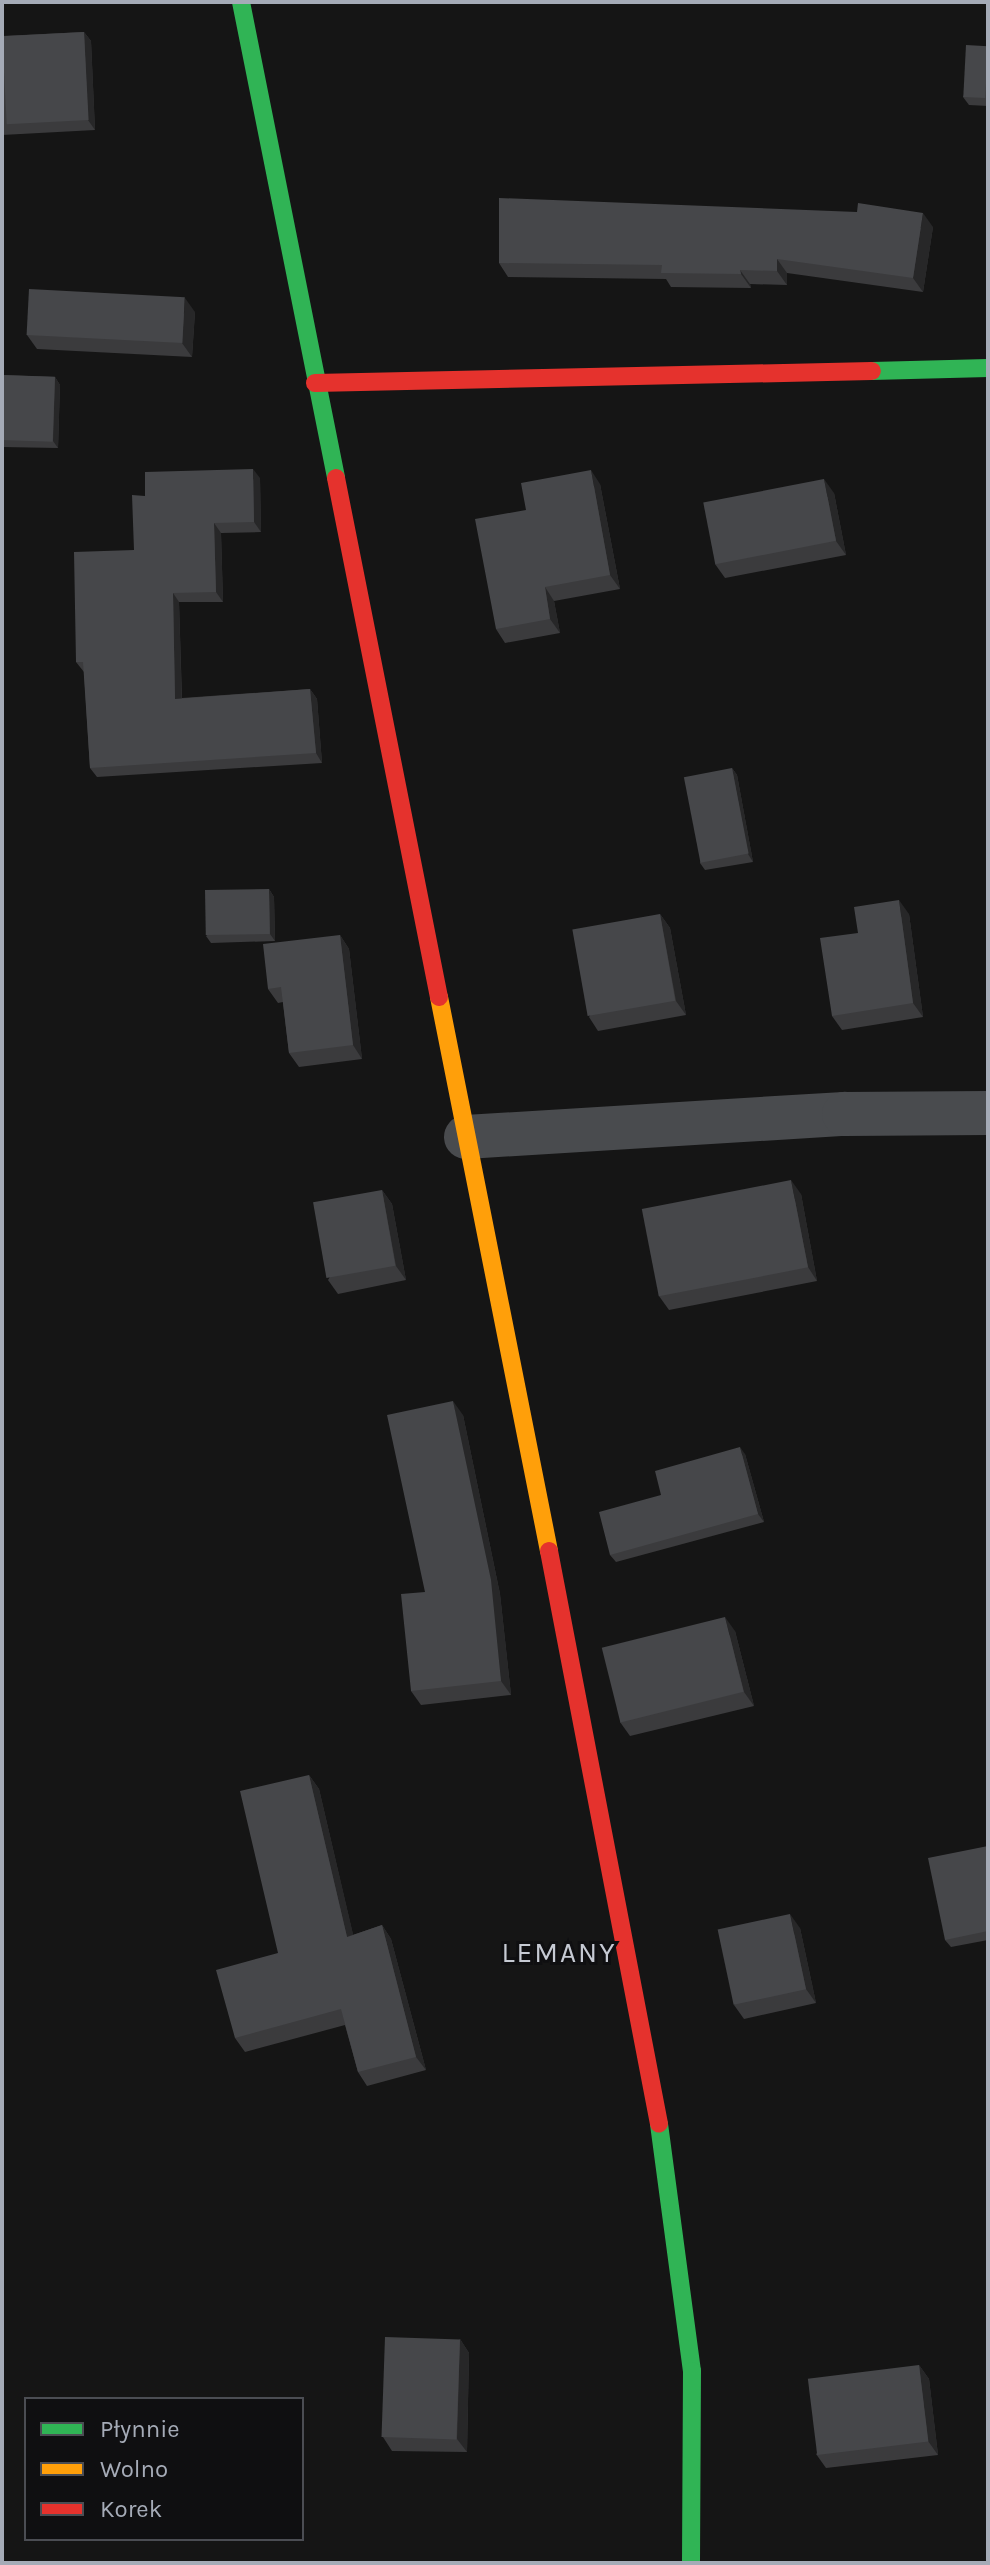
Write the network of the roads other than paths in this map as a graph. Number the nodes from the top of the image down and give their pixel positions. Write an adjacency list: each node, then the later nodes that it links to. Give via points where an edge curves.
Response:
1 (241, 2): 3 (main road)
2 (988, 368): 3 (main road)
3 (315, 383): 5 (main road)
4 (988, 1113): 5 (street, via 844,1114)
5 (466, 1137): 6 (main road, via 668,2173 692,2371)
6 (691, 2563)

